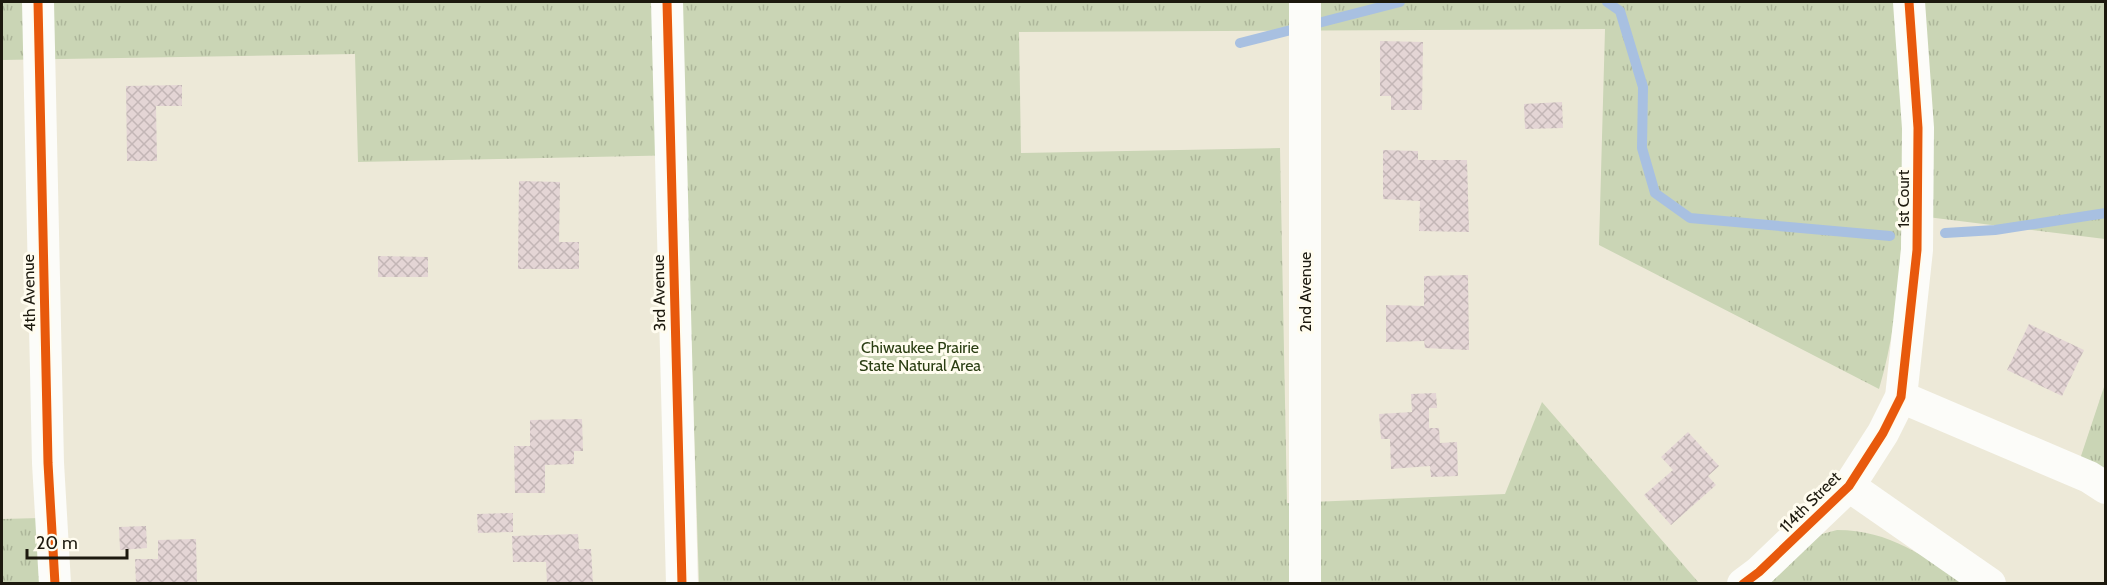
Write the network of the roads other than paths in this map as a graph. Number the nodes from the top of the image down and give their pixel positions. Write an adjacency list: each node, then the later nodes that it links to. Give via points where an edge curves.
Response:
1 (38, 2): 8 (street, 4th Avenue, via 48,463)
2 (667, 2): 9 (street, 3rd Avenue)
3 (1305, 2): 10 (street, 2nd Avenue)
4 (1909, 2): 5 (street, 1st Court, via 1918,128 1917,249)
5 (1901, 397): 6 (street, 114th Street); 7 (street, via 2089,477)
6 (1849, 486): 11 (street, 114th Street); 12 (street)
7 (2106, 488)
8 (55, 584)
9 (681, 584)
10 (1305, 584)
11 (1743, 584)
12 (1990, 584)

